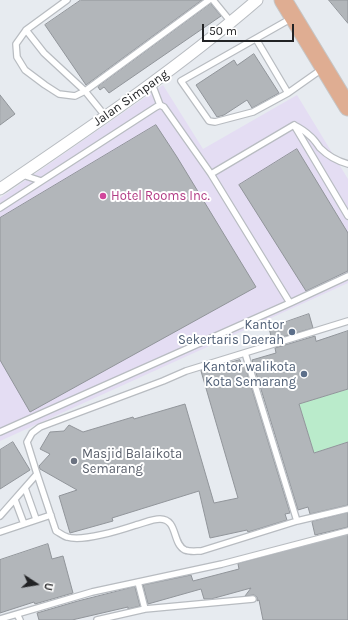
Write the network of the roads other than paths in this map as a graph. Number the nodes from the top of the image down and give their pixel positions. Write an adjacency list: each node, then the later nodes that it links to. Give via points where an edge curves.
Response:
1 (67, 0): 8 (lane)
2 (209, 0): 12 (lane)
3 (214, 0): 7 (lane)
4 (257, 0): 7 (street, Jalan Simpang)
5 (283, 0): 6 (main road)
6 (294, 18): 9 (lane); 10 (main road)
7 (231, 22): 11 (street, Jalan Simpang)
8 (26, 30): 12 (lane, via 44,53); 12 (lane, via 16,44 17,57 25,70 59,94 74,96)
9 (256, 39): 13 (lane); 13 (lane, via 181,81 209,121 214,122 253,112)
10 (324, 68): 13 (lane); 15 (main road)
11 (152, 84): 14 (lane); 16 (street, Jalan Simpang)
12 (85, 91): 16 (lane)
13 (288, 93)
14 (160, 106): 20 (lane, via 164,107); 21 (lane, via 156,106)
15 (348, 107)
16 (106, 117): 19 (street, Jalan Simpang)
17 (294, 125): 18 (lane, via 312,137 329,156); 20 (lane); 24 (lane)
18 (348, 164)
19 (22, 174): 21 (lane); 22 (street, Jalan Simpang)
20 (211, 174): 26 (lane)
21 (41, 181): 23 (lane)
22 (0, 189)
23 (0, 208)
24 (348, 216)
25 (348, 276): 26 (lane)
26 (290, 303): 29 (lane)
27 (348, 321): 28 (lane)
28 (244, 353): 30 (lane, via 186,371 40,427 32,433 27,442); 37 (lane)
29 (0, 432)
30 (36, 474): 31 (lane); 34 (lane)
31 (25, 488): 32 (lane); 36 (lane)
32 (15, 500): 35 (lane); 38 (lane)
33 (348, 509): 37 (lane)
34 (50, 515): 36 (lane); 37 (lane, via 56,531 67,538 113,533 154,519 167,520 172,525 180,545 192,551 201,551)
35 (0, 516)
36 (36, 520): 38 (lane)
37 (297, 521)
38 (24, 524): 40 (lane)
39 (348, 531): 41 (lane, via 222,564)
40 (0, 532)
41 (138, 582): 43 (lane); 44 (lane, via 92,592)
42 (253, 599): 43 (lane)
43 (145, 609): 47 (lane)
44 (17, 614): 45 (lane); 46 (lane)
45 (0, 619)
46 (20, 620)
47 (97, 620)

